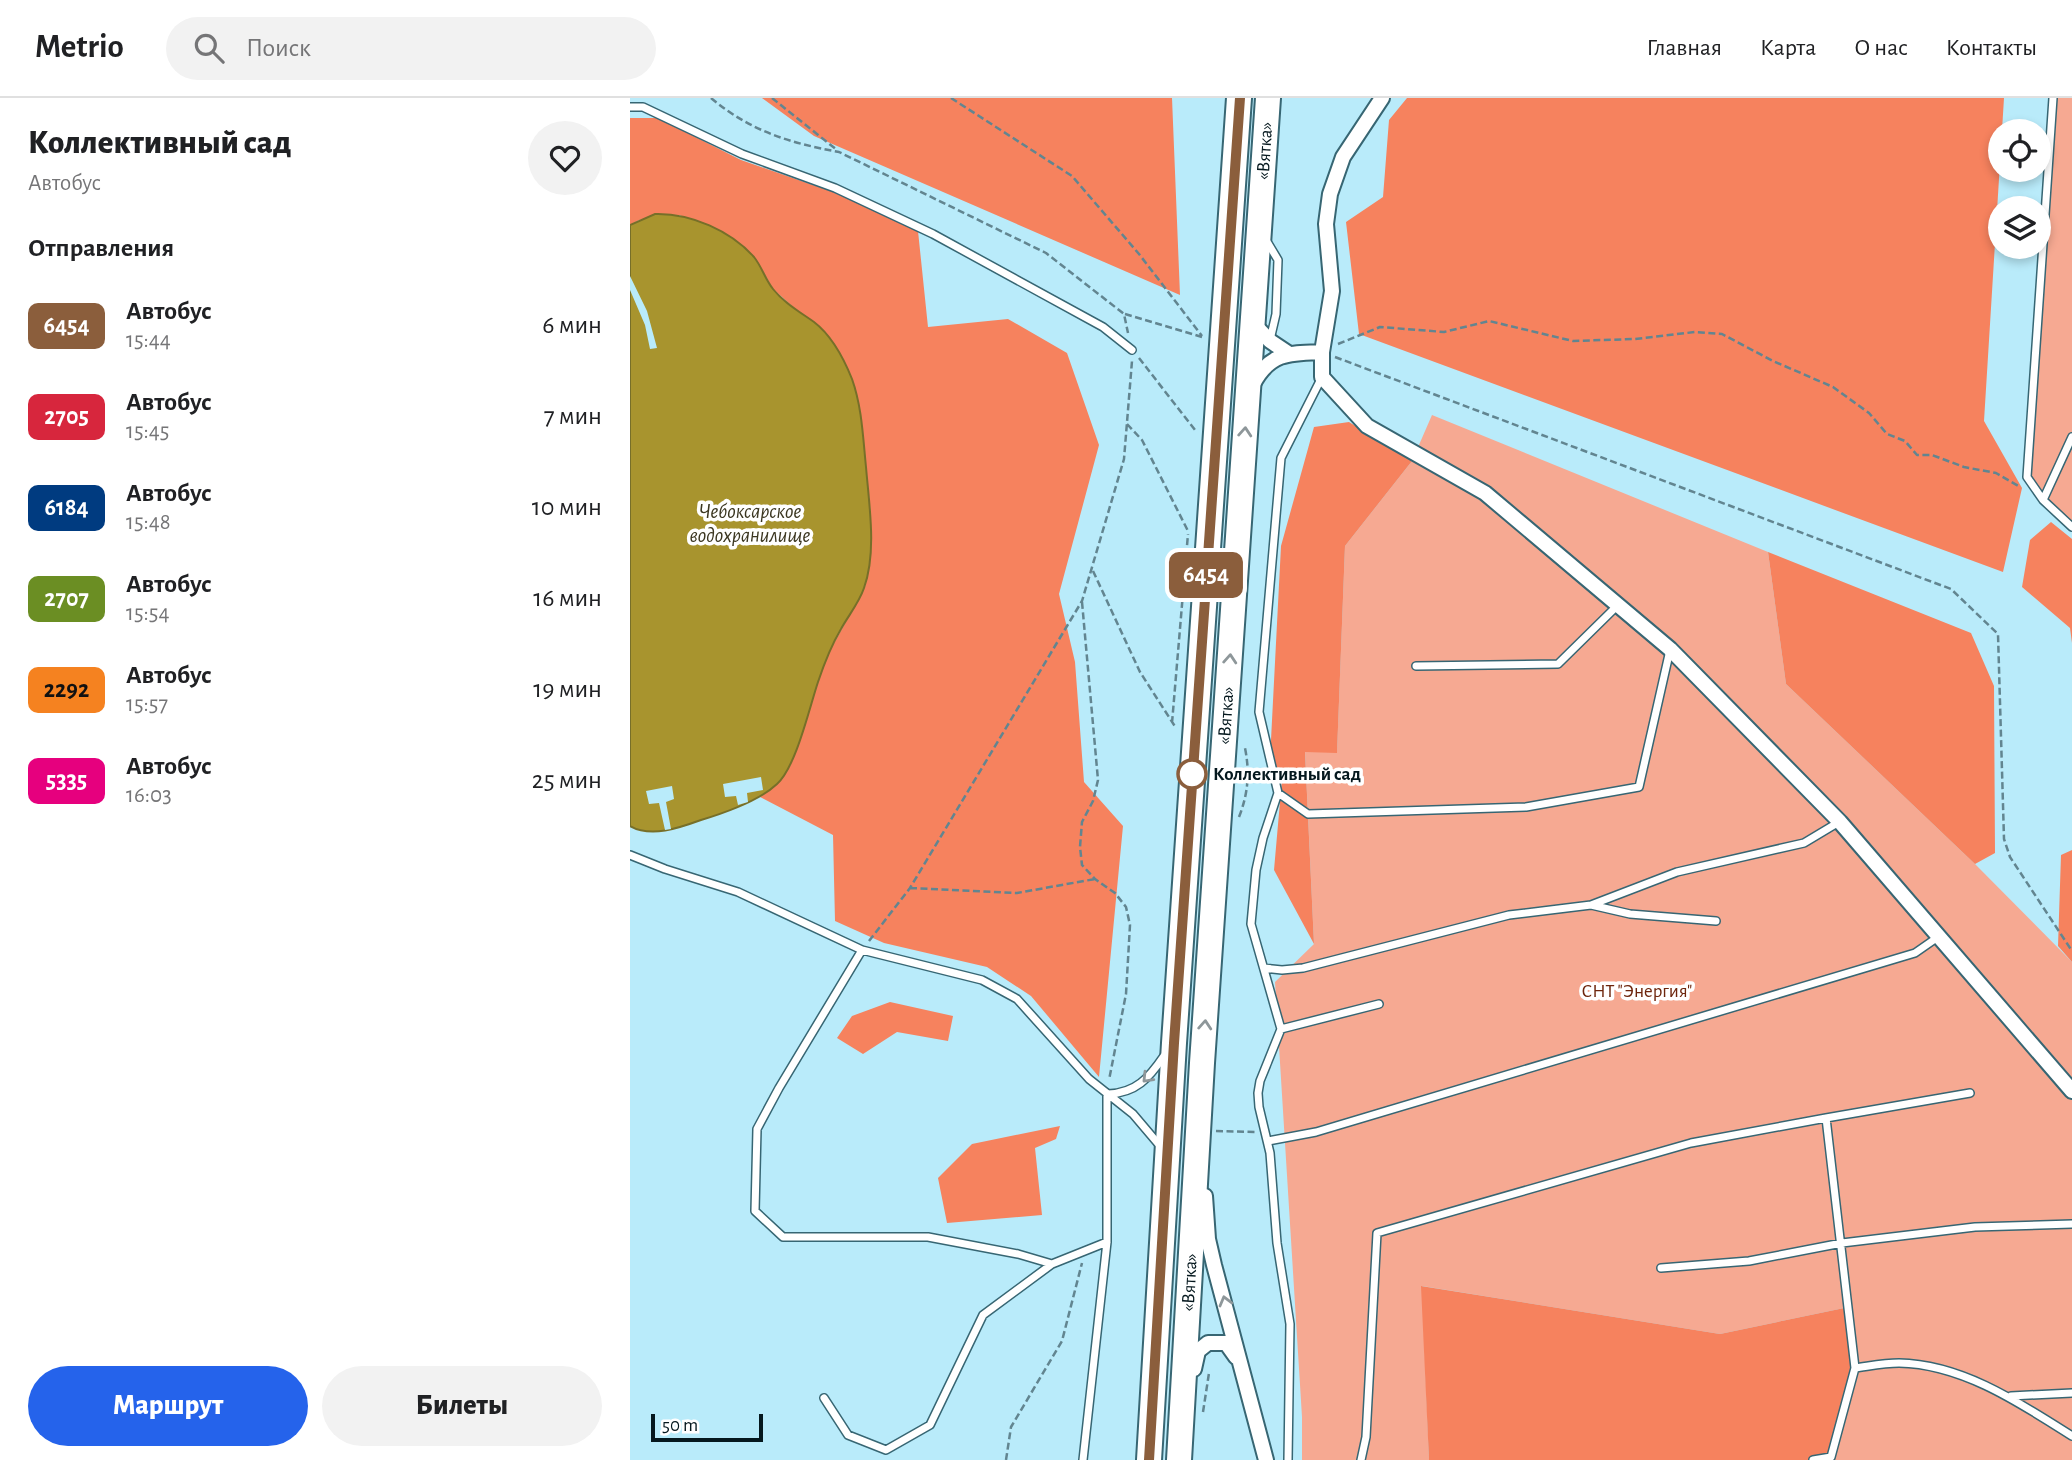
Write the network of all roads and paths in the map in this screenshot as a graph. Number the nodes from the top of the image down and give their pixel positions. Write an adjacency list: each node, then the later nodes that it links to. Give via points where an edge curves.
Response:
1 (711, 98): 9 (path, via 766,134)
2 (772, 98): 9 (path)
3 (951, 98): 13 (path, via 1072,176 1202,337)
4 (1240, 98): 11 (highway, «Вятка»)
5 (1268, 98): 12 (highway, «Вятка»)
6 (1382, 98): 17 (street, via 1343,157 1330,194 1326,224 1332,291)
7 (2053, 98): 24 (lane, via 2028,477)
8 (630, 107): 16 (lane, via 643,107 933,234 1103,327)
9 (839, 152): 13 (path, via 1046,253)
10 (1225, 173): 11 (lane)
11 (1230, 228): 34 (highway, «Вятка»)
12 (1259, 228): 14 (highway, «Вятка»); 15 (lane, via 1278,260)
13 (1124, 314): 16 (path)
14 (1252, 321): 15 (street); 20 (highway, «Вятка»)
15 (1270, 341): 18 (street)
16 (1132, 350): 21 (path, via 1196,430); 22 (path)
17 (1322, 352): 18 (street); 19 (street); 24 (path, via 1380,327 1444,332 1489,321 1573,341 1722,334 1833,387 1869,413 1887,434 1905,440 1917,455 1996,473); 44 (path, via 1951,589 1998,634 2004,839 2010,857)
18 (1288, 353): 20 (street, via 1271,361)
19 (1321, 377): 30 (street, via 1367,425 1485,493); 35 (lane, via 1281,458 1259,712)
20 (1247, 393): 49 (highway, «Вятка», one-way to 20)
21 (1196, 417)
22 (1127, 424): 27 (path, via 1142,440); 28 (path, via 1124,459)
23 (2072, 437): 24 (lane)
24 (2043, 500): 26 (lane)
25 (1189, 519): 27 (path)
26 (2072, 527)
27 (1188, 531): 33 (path)
28 (1093, 570): 29 (path); 33 (path, via 1140,672)
29 (1082, 601): 38 (path, via 1098,780 1094,801 1082,822 1080,847 1082,865); 39 (path)
30 (1617, 606): 31 (street); 32 (lane, via 1558,664)
31 (1670, 649): 35 (lane, via 1639,787 1526,807 1308,814); 36 (street)
32 (1416, 666)
33 (1172, 723): 34 (path)
34 (1193, 756): 48 (highway, «Вятка»)
35 (1278, 793): 45 (lane, via 1256,870 1251,924)
36 (1840, 822): 40 (lane, via 1804,843 1677,872); 42 (street)
37 (630, 855): 43 (lane, via 738,892)
38 (1095, 879): 39 (path, via 1017,893); 52 (path, via 1126,907 1130,925 1126,994)
39 (909, 888): 43 (path)
40 (1591, 905): 41 (lane, via 1630,915); 45 (lane, via 1509,915 1303,968)
41 (1716, 921)
42 (1938, 937): 50 (street); 56 (lane, via 1915,953 1316,1132)
43 (862, 950): 52 (lane, via 982,980 1017,999); 62 (lane, via 757,1129 755,1211 783,1237 928,1237)
44 (2072, 951)
45 (1264, 968): 47 (lane)
46 (1379, 1004): 47 (lane)
47 (1281, 1029): 55 (lane, via 1258,1093)
48 (1174, 1043): 52 (lane, one-way to 52, via 1139,1086); 57 (highway, «Вятка»)
49 (1202, 1063): 64 (street, one-way to 49, via 1208,1239); 76 (highway, «Вятка»)
50 (2072, 1091)
51 (1970, 1093): 53 (lane)
52 (1107, 1094): 57 (lane, via 1149,1129); 59 (lane)
53 (1826, 1118): 60 (lane); 79 (lane, via 1691,1143 1377,1233)
54 (1213, 1131): 55 (path)
55 (1265, 1133): 56 (lane)
56 (1268, 1141): 78 (lane, via 1290,1324)
57 (1167, 1154): 75 (highway, «Вятка»)
58 (2072, 1224): 60 (lane, via 1975,1227)
59 (1107, 1242): 61 (lane); 74 (lane)
60 (1842, 1243): 63 (lane, via 1749,1261); 65 (lane)
61 (1085, 1251): 62 (lane); 73 (path, via 1062,1341 1011,1427)
62 (1052, 1264): 69 (lane, via 983,1315 930,1425 886,1450 848,1435)
63 (1661, 1268)
64 (1241, 1367): 76 (street, via 1226,1343 1208,1343 1198,1351); 77 (street)
65 (1855, 1368): 68 (lane, via 1899,1363 1937,1369); 72 (lane)
66 (1209, 1373): 70 (path)
67 (2072, 1393): 68 (lane)
68 (2010, 1396): 71 (lane)
69 (824, 1398)
70 (1201, 1423)
71 (2072, 1436)
72 (1833, 1459): 80 (lane)
73 (1006, 1460)
74 (1083, 1460)
75 (1149, 1460)
76 (1180, 1460)
77 (1266, 1460)
78 (1288, 1460)
79 (1361, 1460)
80 (1813, 1460)

